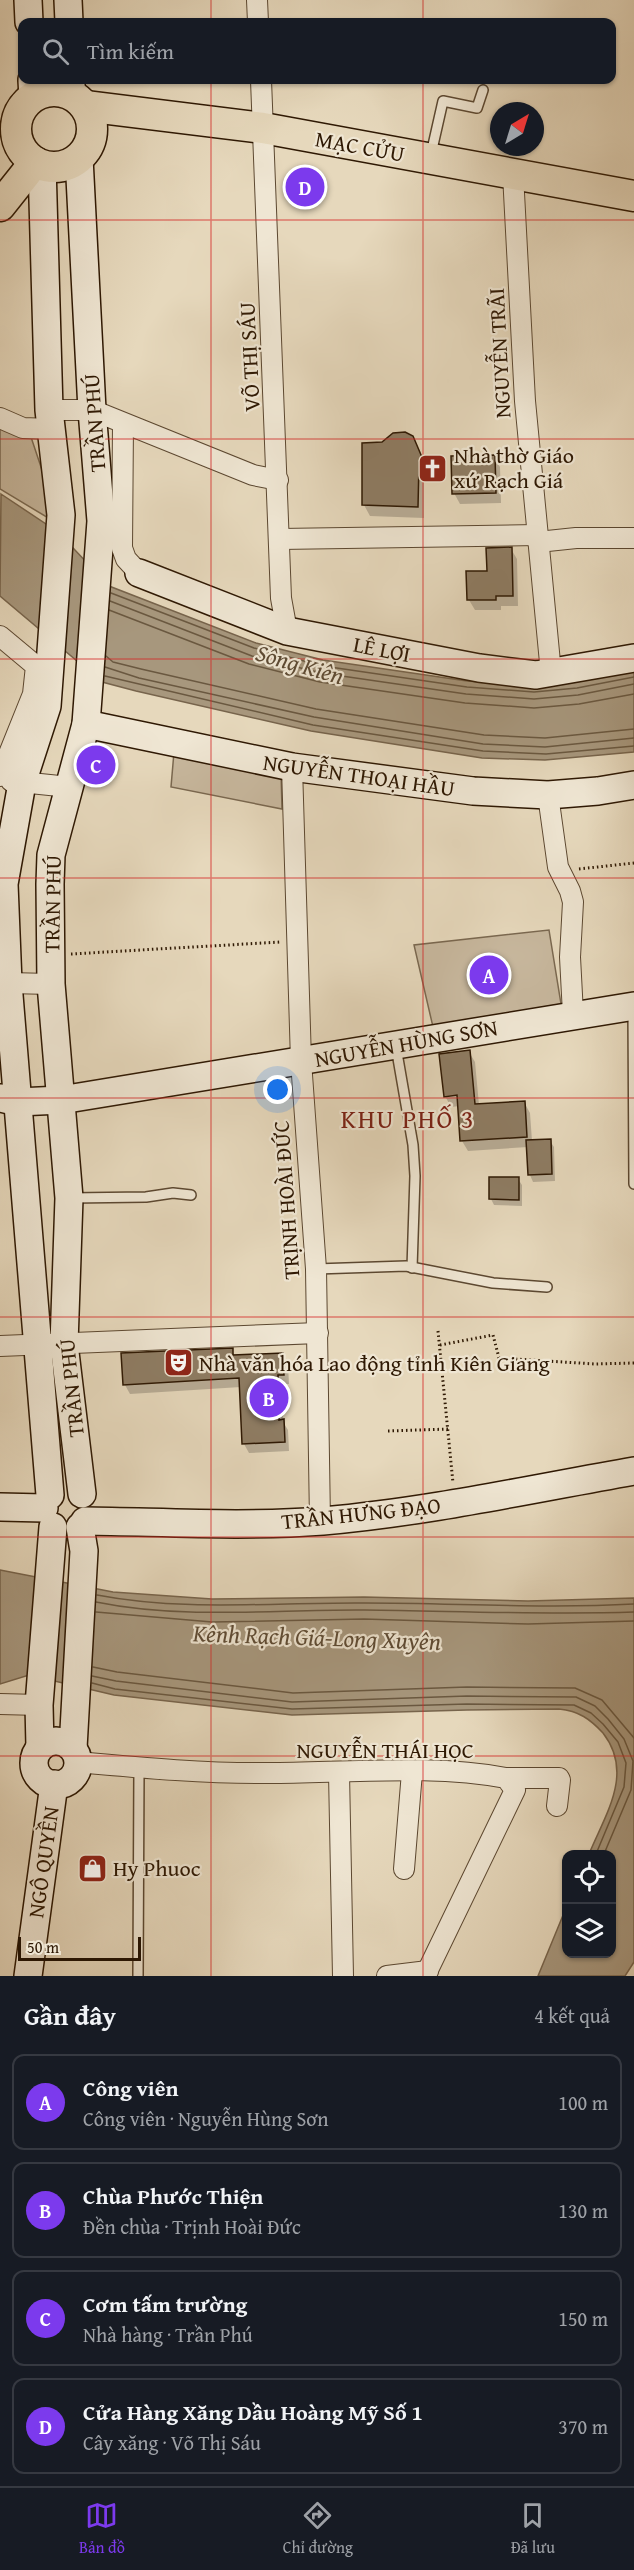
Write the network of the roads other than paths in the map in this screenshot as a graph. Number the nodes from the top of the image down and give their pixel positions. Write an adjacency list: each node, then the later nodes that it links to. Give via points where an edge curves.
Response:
1 (28, 0): 4 (main road)
2 (68, 0): 5 (main road)
3 (257, 0): 6 (street)
4 (29, 18)
5 (69, 18)
6 (258, 18)
7 (261, 84): 11 (street, VÕ THỊ SÁU)
8 (33, 88): 10 (main road); 14 (main road, via 16,122 23,152)
9 (483, 90): 13 (lane, via 477,108 443,101)
10 (76, 94): 11 (main road, MẠC CỬU); 12 (main road, TRẦN PHÚ, via 92,124 90,142)
11 (263, 128): 13 (main road, MẠC CỬU); 22 (street, VÕ THỊ SÁU)
12 (79, 158): 14 (main road, via 55,167); 18 (main road, TRẦN PHÚ)
13 (430, 159): 15 (main road, MẠC CỬU)
14 (38, 164): 17 (main road); 20 (main road, TRẦN PHÚ)
15 (513, 174): 16 (main road, MẠC CỬU); 24 (street, NGUYỄN TRÃI)
16 (634, 196)
17 (0, 206)
18 (92, 410): 20 (street); 21 (street); 31 (main road, TRẦN PHÚ, via 101,521)
19 (0, 418): 20 (street, via 22,428)
20 (50, 420): 33 (main road, TRẦN PHÚ, via 61,515 47,706)
21 (123, 424): 22 (street, via 253,475); 26 (street, via 123,548 126,559)
22 (278, 480): 23 (street, VÕ THỊ SÁU)
23 (280, 538): 24 (street); 27 (street, VÕ THỊ SÁU, via 281,598)
24 (537, 538): 25 (street); 30 (street, NGUYỄN TRÃI)
25 (634, 538)
26 (139, 573): 27 (main road, LÊ LỢI)
27 (287, 631): 30 (main road, LÊ LỢI, via 479,668 519,674)
28 (0, 636): 33 (street, via 36,666 33,694)
29 (634, 658): 30 (main road, LÊ LỢI)
30 (550, 673)
31 (87, 714): 32 (main road, NGUYỄN THOẠI HẦU); 35 (main road, TRẦN PHÚ)
32 (292, 767): 36 (main road, NGUYỄN THOẠI HẦU, via 473,791); 42 (street, TRỊNH HOÀI ĐỨC)
33 (7, 779): 35 (street); 37 (main road, TRẦN PHÚ)
34 (634, 785): 36 (main road, NGUYỄN THOẠI HẦU)
35 (69, 787): 38 (main road, TRẦN PHÚ, via 51,855)
36 (548, 795): 40 (street, via 555,852 573,902)
37 (4, 981): 38 (street); 43 (main road, TRẦN PHÚ)
38 (51, 984): 44 (main road, TRẦN PHÚ)
39 (634, 1006): 40 (main road, NGUYỄN HÙNG SƠN); 45 (lane)
40 (573, 1014): 41 (main road, NGUYỄN HÙNG SƠN)
41 (396, 1045): 42 (main road, NGUYỄN HÙNG SƠN); 48 (lane, via 413,1144)
42 (301, 1061): 44 (main road, NGUYỄN HÙNG SƠN); 49 (street, TRỊNH HOÀI ĐỨC)
43 (9, 1100): 44 (main road, NGUYỄN HÙNG SƠN); 54 (main road, TRẦN PHÚ)
44 (61, 1100): 47 (main road, TRẦN PHÚ)
45 (634, 1184)
46 (191, 1195): 47 (lane)
47 (69, 1198): 52 (main road, TRẦN PHÚ)
48 (412, 1268): 49 (lane); 50 (lane, via 493,1283)
49 (316, 1269): 51 (street, TRỊNH HOÀI ĐỨC)
50 (547, 1287)
51 (318, 1333): 52 (street); 59 (street, TRỊNH HOÀI ĐỨC)
52 (64, 1344): 54 (street); 56 (main road, TRẦN PHÚ)
53 (0, 1346): 54 (street)
54 (36, 1346): 58 (main road, TRẦN PHÚ)
55 (634, 1471): 59 (main road, TRẦN HƯNG ĐẠO, via 454,1503)
56 (82, 1494): 58 (main road, via 62,1488); 60 (main road, via 88,1507)
57 (0, 1507): 58 (main road)
58 (49, 1519): 60 (main road, via 67,1532); 62 (main road, TRẦN PHÚ)
59 (320, 1521): 60 (main road, TRẦN HƯNG ĐẠO)
60 (83, 1533): 63 (main road)
61 (0, 1704): 62 (street)
62 (39, 1705): 64 (main road)
63 (75, 1746): 64 (main road, via 60,1741); 65 (street, NGUYỄN THÁI HỌC); 69 (main road, via 77,1769 68,1781)
64 (40, 1747): 69 (main road, via 34,1766 41,1779)
65 (139, 1768): 67 (street, NGUYỄN THÁI HỌC); 74 (lane)
66 (412, 1772): 67 (street, NGUYỄN THÁI HỌC); 68 (street, NGUYỄN THÁI HỌC, via 469,1771); 71 (street)
67 (339, 1773): 75 (street)
68 (506, 1778): 70 (street, NGUYỄN THÁI HỌC, via 559,1778); 72 (street, via 515,1790)
69 (54, 1784): 73 (main road, NGÔ QUYỀN)
70 (557, 1806)
71 (404, 1869)
72 (426, 1973): 76 (street)
73 (28, 1976)
74 (138, 1976)
75 (343, 1976)
76 (387, 1976)

